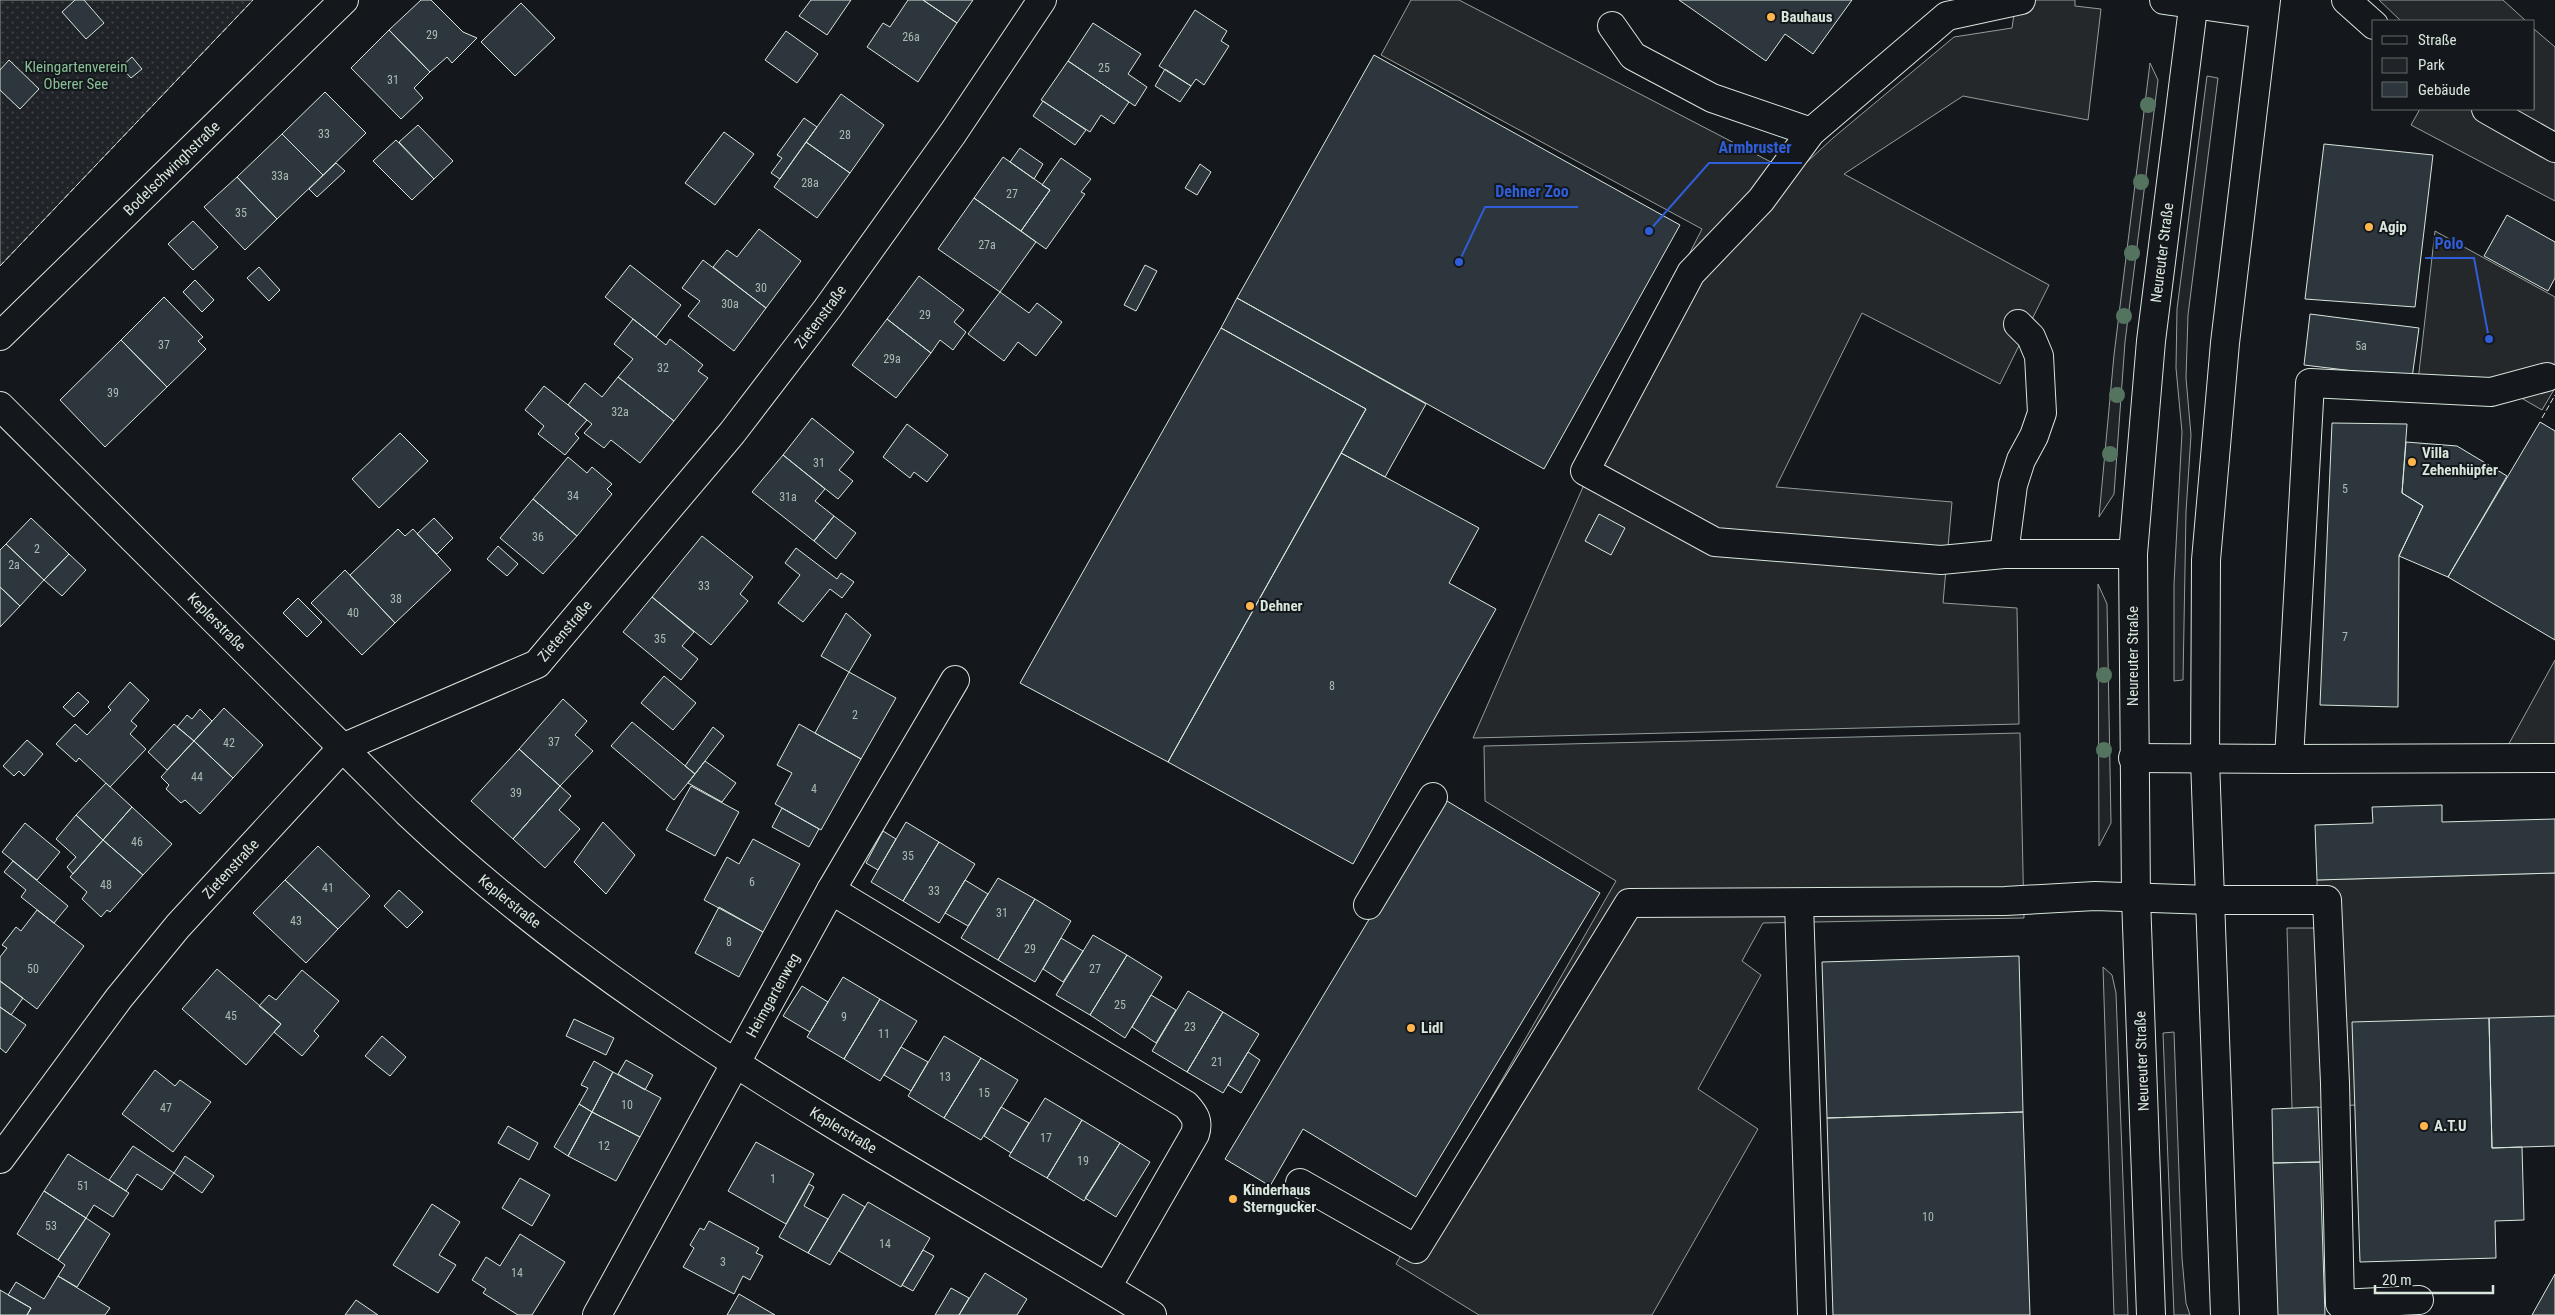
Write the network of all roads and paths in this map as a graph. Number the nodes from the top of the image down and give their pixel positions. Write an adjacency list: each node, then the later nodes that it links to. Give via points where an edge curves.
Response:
1 (344, 0): 14 (street, Bodelschwinghstraße)
2 (1042, 0): 20 (street, Zietenstraße, via 953,133 827,309 732,433 537,664)
3 (2021, 0): 11 (street, via 1947,16)
4 (2164, 0): 6 (street)
5 (2346, 0): 8 (street)
6 (2193, 2): 7 (street); 18 (street, Neureuter Straße, via 2151,341)
7 (2265, 7): 24 (street, via 2225,342 2206,560)
8 (2372, 23)
9 (1612, 26): 11 (street, via 1633,56 1712,98)
10 (2488, 110): 12 (street)
11 (1811, 132): 17 (street, via 1761,200 1691,273 1585,471 1715,542 1941,560)
12 (2555, 148)
13 (2018, 324): 17 (street, via 2031,337 2039,356 2042,413 2013,485)
14 (0, 336)
15 (2547, 377): 23 (street, via 2491,392 2310,384)
16 (0, 406): 20 (street, Keplerstraße)
17 (2004, 554): 18 (street)
18 (2133, 554): 21 (street, Neureuter Straße)
19 (955, 680): 26 (street, Heimgartenweg)
20 (342, 748): 31 (street, Keplerstraße, via 459,862 617,985); 32 (street, Zietenstraße, via 178,926 119,998)
21 (2133, 758): 24 (street); 27 (street, Neureuter Straße)
22 (2555, 758): 23 (street)
23 (2289, 759): 24 (street)
24 (2205, 760): 28 (street)
25 (1433, 797): 30 (street)
26 (831, 890): 31 (street, Heimgartenweg); 34 (street, via 1186,1106 1194,1114 1198,1124 1195,1134)
27 (2136, 898): 28 (street); 29 (street, via 2095,896 2005,901); 39 (street, Neureuter Straße)
28 (2210, 900): 35 (street, via 2327,900 2340,1304); 40 (street)
29 (1799, 903): 33 (street, via 1629,903 1416,1249); 38 (street)
30 (1368, 905)
31 (734, 1064): 34 (street, Keplerstraße); 36 (street, Heimgartenweg)
32 (0, 1159)
33 (1300, 1183)
34 (1107, 1287): 37 (street, Keplerstraße)
35 (2419, 1300)
36 (597, 1315)
37 (1152, 1315)
38 (1812, 1315)
39 (2151, 1315)
40 (2225, 1315)

